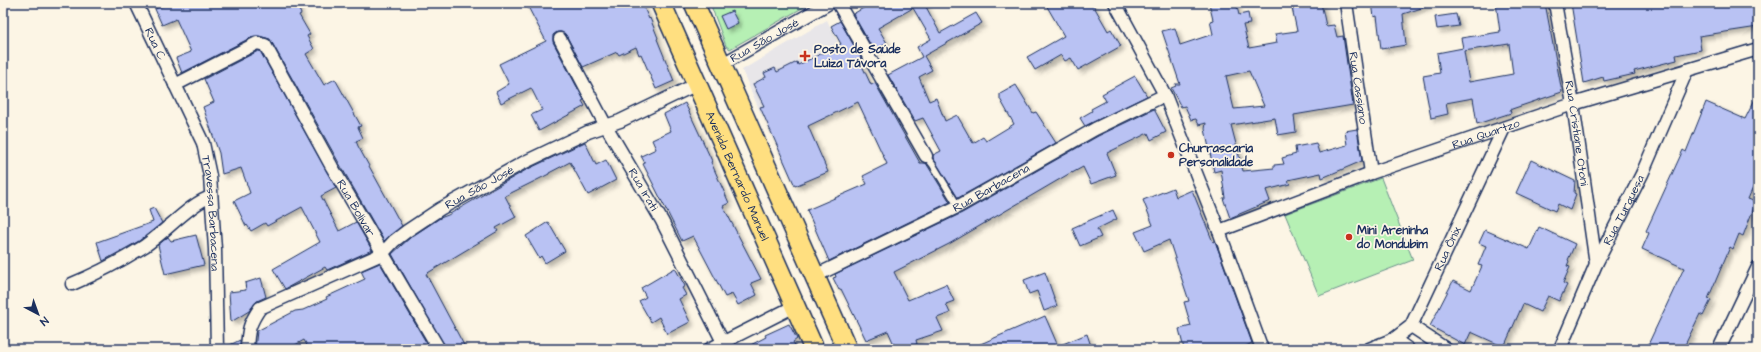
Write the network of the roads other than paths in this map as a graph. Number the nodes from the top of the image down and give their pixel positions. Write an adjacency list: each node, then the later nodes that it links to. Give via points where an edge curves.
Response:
1 (136, 3): 13 (street, Rua C)
2 (661, 3): 12 (main road, Avenida Bernardo Manuel)
3 (694, 3): 10 (main road)
4 (830, 3): 10 (street, Rua São José); 18 (street)
5 (1115, 3): 14 (street)
6 (1346, 3): 19 (street, Rua Cassiano)
7 (1555, 3): 15 (street, Rua Cristiane Otoni)
8 (560, 39): 16 (street, Rua Irati)
9 (1758, 49): 11 (street, Rua Quartzo)
10 (721, 64): 26 (main road)
11 (1687, 70): 15 (street, Rua Quartzo); 24 (street, Rua Turquesa, via 1642,174)
12 (697, 84): 16 (street, Rua São José); 28 (main road, Avenida Bernardo Manuel)
13 (175, 85): 20 (street, Travessa Barbacena, via 203,143 210,176); 23 (street, Rua Bolivar, via 257,44 265,45)
14 (1165, 95): 21 (street, Rua Barbacena, via 1095,129); 22 (street)
15 (1573, 104): 17 (street, Rua Quartzo); 24 (street, Rua Cristiane Otoni)
16 (606, 126): 23 (street, Rua São José, via 544,153 440,209 394,241); 31 (street, Rua Irati, via 662,221)
17 (1504, 128): 19 (street, Rua Quartzo); 29 (street, Rua Ônix)
18 (926, 156): 21 (lane)
19 (1371, 173): 22 (street, Rua Quartzo)
20 (211, 197): 27 (street, via 204,198 142,248); 32 (street, Travessa Barbacena)
21 (958, 206): 26 (street, Rua Barbacena)
22 (1219, 231): 38 (street)
23 (382, 254): 33 (street, Rua São José, via 260,308 248,330); 34 (street, Rua Bolivar)
24 (1596, 264): 42 (street, Rua Turquesa)
25 (1758, 267): 43 (street)
26 (815, 276): 37 (main road)
27 (72, 284)
28 (795, 306): 31 (street); 36 (main road, Avenida Bernardo Manuel)
29 (1411, 326): 30 (street, Rua Ônix); 41 (street)
30 (1394, 339): 39 (street, Rua Ônix); 40 (street)
31 (723, 342): 35 (street)
32 (218, 349)
33 (247, 349)
34 (439, 349)
35 (710, 349)
36 (814, 349)
37 (847, 349)
38 (1262, 349)
39 (1369, 349)
40 (1408, 349)
41 (1446, 349)
42 (1560, 349)
43 (1719, 349)

